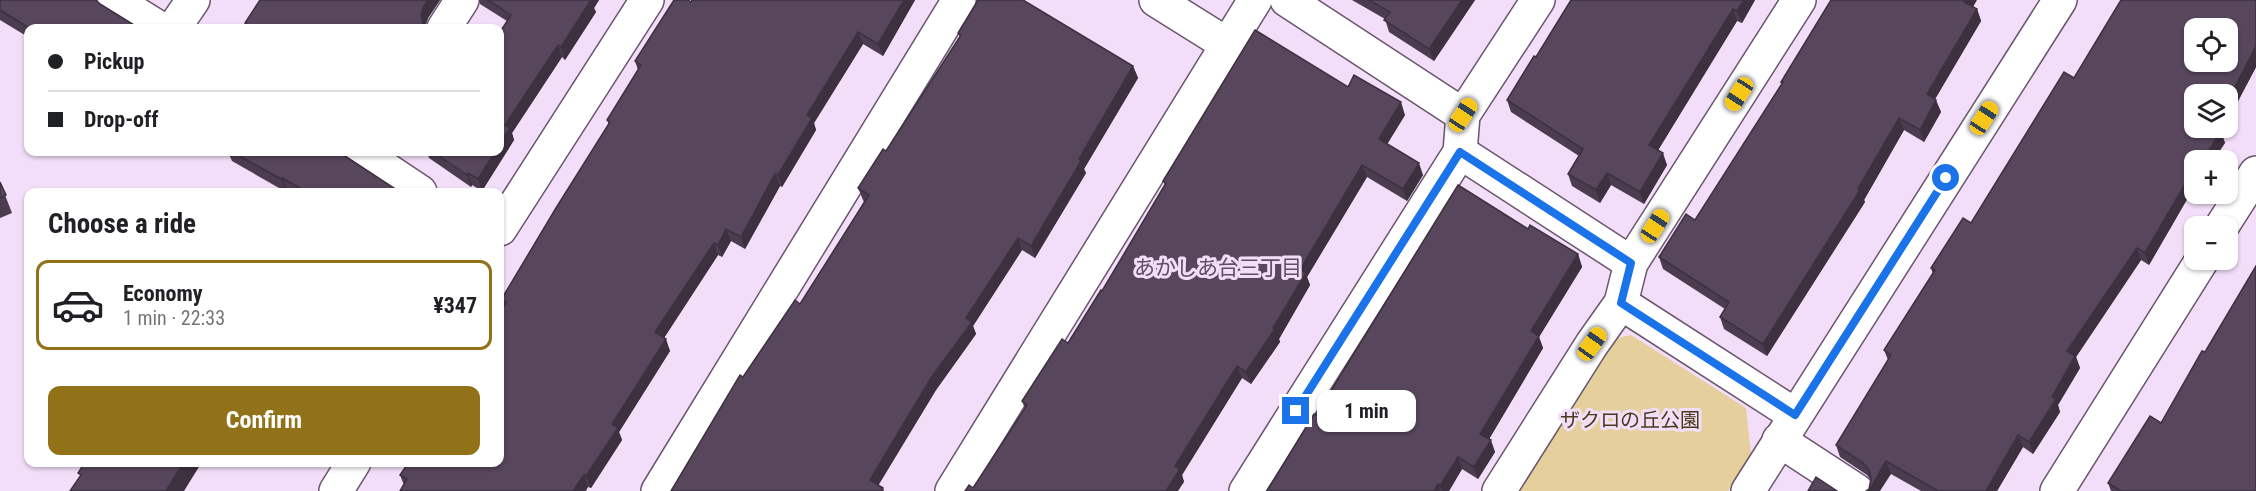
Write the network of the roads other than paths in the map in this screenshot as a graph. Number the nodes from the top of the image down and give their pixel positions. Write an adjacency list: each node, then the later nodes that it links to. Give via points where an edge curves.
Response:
1 (114, 0): 12 (street)
2 (193, 0): 13 (street)
3 (462, 0): 14 (street)
4 (647, 0): 22 (street)
5 (958, 0): 29 (street)
6 (1156, 0): 15 (street)
7 (1256, 0): 15 (street)
8 (1287, 0): 16 (street)
9 (1538, 0): 16 (street)
10 (1800, 0): 23 (street)
11 (2060, 0): 26 (street)
12 (153, 24)
13 (177, 24)
14 (447, 24)
15 (1228, 45): 30 (street)
16 (1463, 115): 17 (street)
17 (1460, 152): 23 (street); 31 (street)
18 (369, 156): 20 (street)
19 (2256, 173): 21 (street)
20 (414, 188)
21 (2228, 216)
22 (504, 223)
23 (1631, 263): 25 (street)
24 (2196, 270): 35 (street)
25 (1621, 303): 26 (street); 32 (street)
26 (1787, 428): 33 (street); 34 (street)
27 (351, 467): 28 (street)
28 (336, 491)
29 (658, 491)
30 (952, 491)
31 (1246, 491)
32 (1499, 491)
33 (1748, 491)
34 (1857, 491)
35 (2057, 491)

